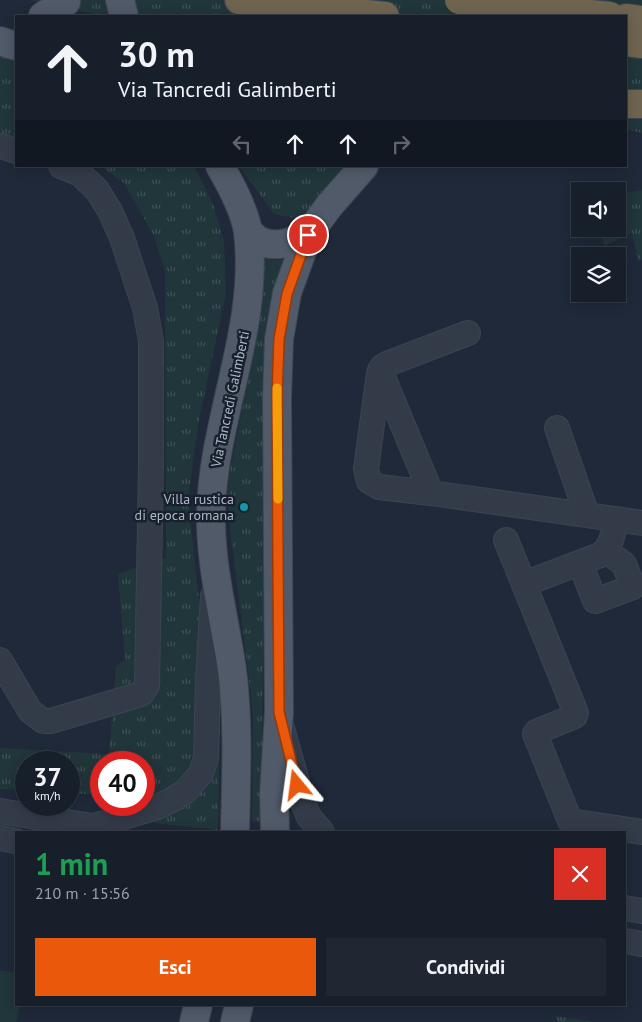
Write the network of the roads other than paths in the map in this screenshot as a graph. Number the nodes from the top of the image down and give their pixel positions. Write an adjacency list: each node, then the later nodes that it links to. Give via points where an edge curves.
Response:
1 (120, 0): 5 (main road)
2 (239, 0): 6 (highway)
3 (459, 0): 8 (highway, bridge)
4 (508, 0): 7 (main road)
5 (124, 15)
6 (377, 15)
7 (509, 15)
8 (601, 15)
9 (627, 18): 10 (highway)
10 (642, 20)
11 (15, 28): 12 (main road)
12 (0, 31)
13 (0, 41): 16 (main road)
14 (627, 42): 15 (highway)
15 (642, 44)
16 (15, 46)
17 (627, 104): 18 (highway)
18 (642, 104)
19 (0, 146): 20 (street)
20 (15, 151)
21 (63, 167): 38 (street, via 80,174 102,197 122,238 146,308 151,341 147,685 138,695 43,721 30,711)
22 (221, 167): 24 (main road, Via Tancredi Galimberti, via 234,191)
23 (363, 167): 25 (main road)
24 (248, 231): 25 (main road, via 260,241 274,244 291,243); 35 (main road, Via Tancredi Galimberti, via 250,282 245,327 213,481 211,524)
25 (308, 235): 39 (main road, via 287,294 279,339)
26 (468, 333): 27 (street, via 387,364)
27 (380, 370): 29 (street); 29 (street, via 366,469 369,481 379,487)
28 (557, 428): 30 (street)
29 (431, 493): 30 (street)
30 (587, 515): 31 (street)
31 (616, 520): 32 (street); 34 (street)
32 (642, 523)
33 (506, 540): 37 (street)
34 (606, 551): 36 (street); 36 (street, via 624,564 633,587 595,601)
35 (215, 568): 41 (street, Via Tancredi Galimberti, via 206,758 201,774 186,791 157,807); 43 (main road, Via Tancredi Galimberti, via 235,704)
36 (583, 570): 37 (street)
37 (527, 591): 46 (street, via 576,713 535,734 570,821)
38 (0, 662)
39 (279, 712): 44 (main road); 45 (street, via 302,800 309,817)
40 (0, 810): 41 (street)
41 (94, 826): 42 (street)
42 (123, 831)
43 (235, 831)
44 (275, 831)
45 (321, 831)
46 (642, 832)
47 (0, 838): 48 (street)
48 (15, 841)
49 (626, 908): 50 (street)
50 (642, 911)
51 (626, 941): 52 (street)
52 (642, 944)

